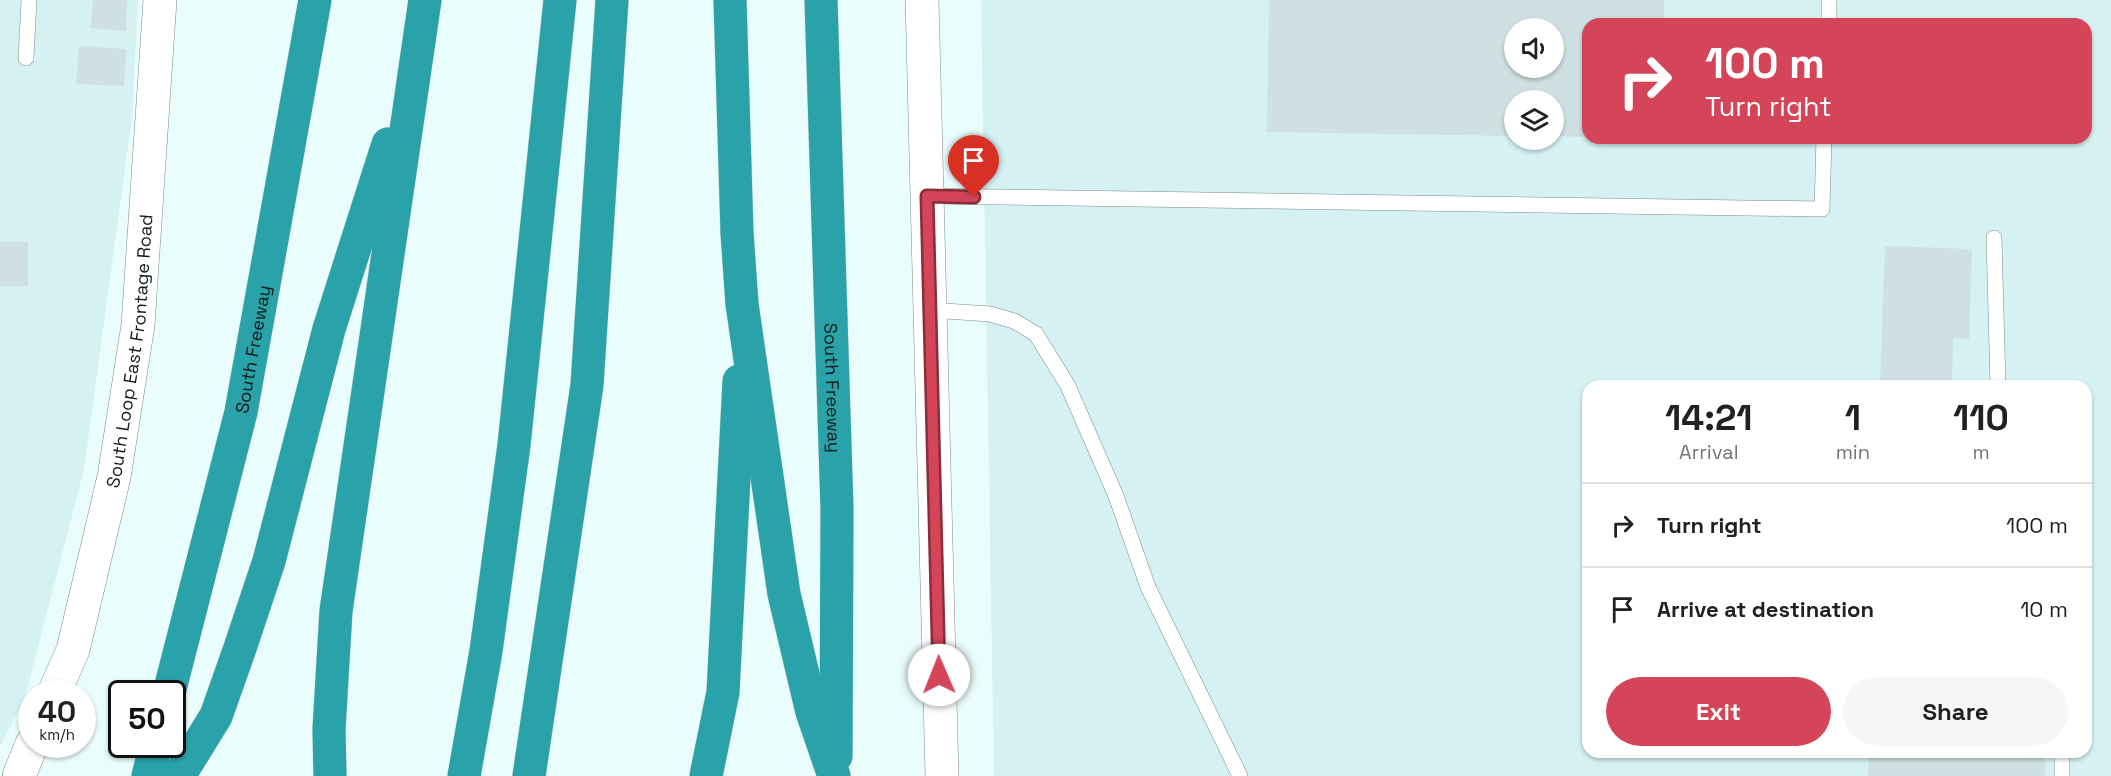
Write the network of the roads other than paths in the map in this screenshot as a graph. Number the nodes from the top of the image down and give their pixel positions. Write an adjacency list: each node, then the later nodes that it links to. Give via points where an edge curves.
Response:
1 (29, 0): 12 (lane)
2 (160, 0): 20 (main road, South Loop East Frontage Road, via 138,325 114,477 73,650)
3 (315, 0): 21 (highway, South Freeway, via 241,412)
4 (425, 0): 13 (highway)
5 (560, 0): 29 (highway, via 514,445 486,651)
6 (612, 0): 30 (highway, via 587,385)
7 (730, 0): 17 (highway)
8 (821, 0): 32 (highway, South Freeway, via 837,509)
9 (922, 0): 15 (main road)
10 (1830, 0): 11 (lane)
11 (1829, 18)
12 (26, 58)
13 (415, 63): 27 (highway, via 329,329 269,561 216,716); 28 (highway, via 336,611 328,729)
14 (1824, 144): 15 (lane, via 1822,209)
15 (927, 196): 18 (main road)
16 (1994, 238): 19 (lane)
17 (742, 303): 31 (highway, via 723,692); 32 (highway, via 784,594 812,712)
18 (930, 310): 33 (main road); 34 (lane, via 990,314 1014,321 1036,334 1068,386 1116,496 1148,588)
19 (1998, 380)
20 (60, 680)
21 (172, 680)
22 (26, 758): 25 (main road)
23 (152, 758): 26 (highway)
24 (2062, 758): 35 (lane)
25 (19, 776)
26 (148, 776)
27 (179, 776)
28 (330, 776)
29 (464, 776)
30 (529, 776)
31 (706, 776)
32 (835, 776)
33 (942, 776)
34 (1240, 776)
35 (2062, 776)

